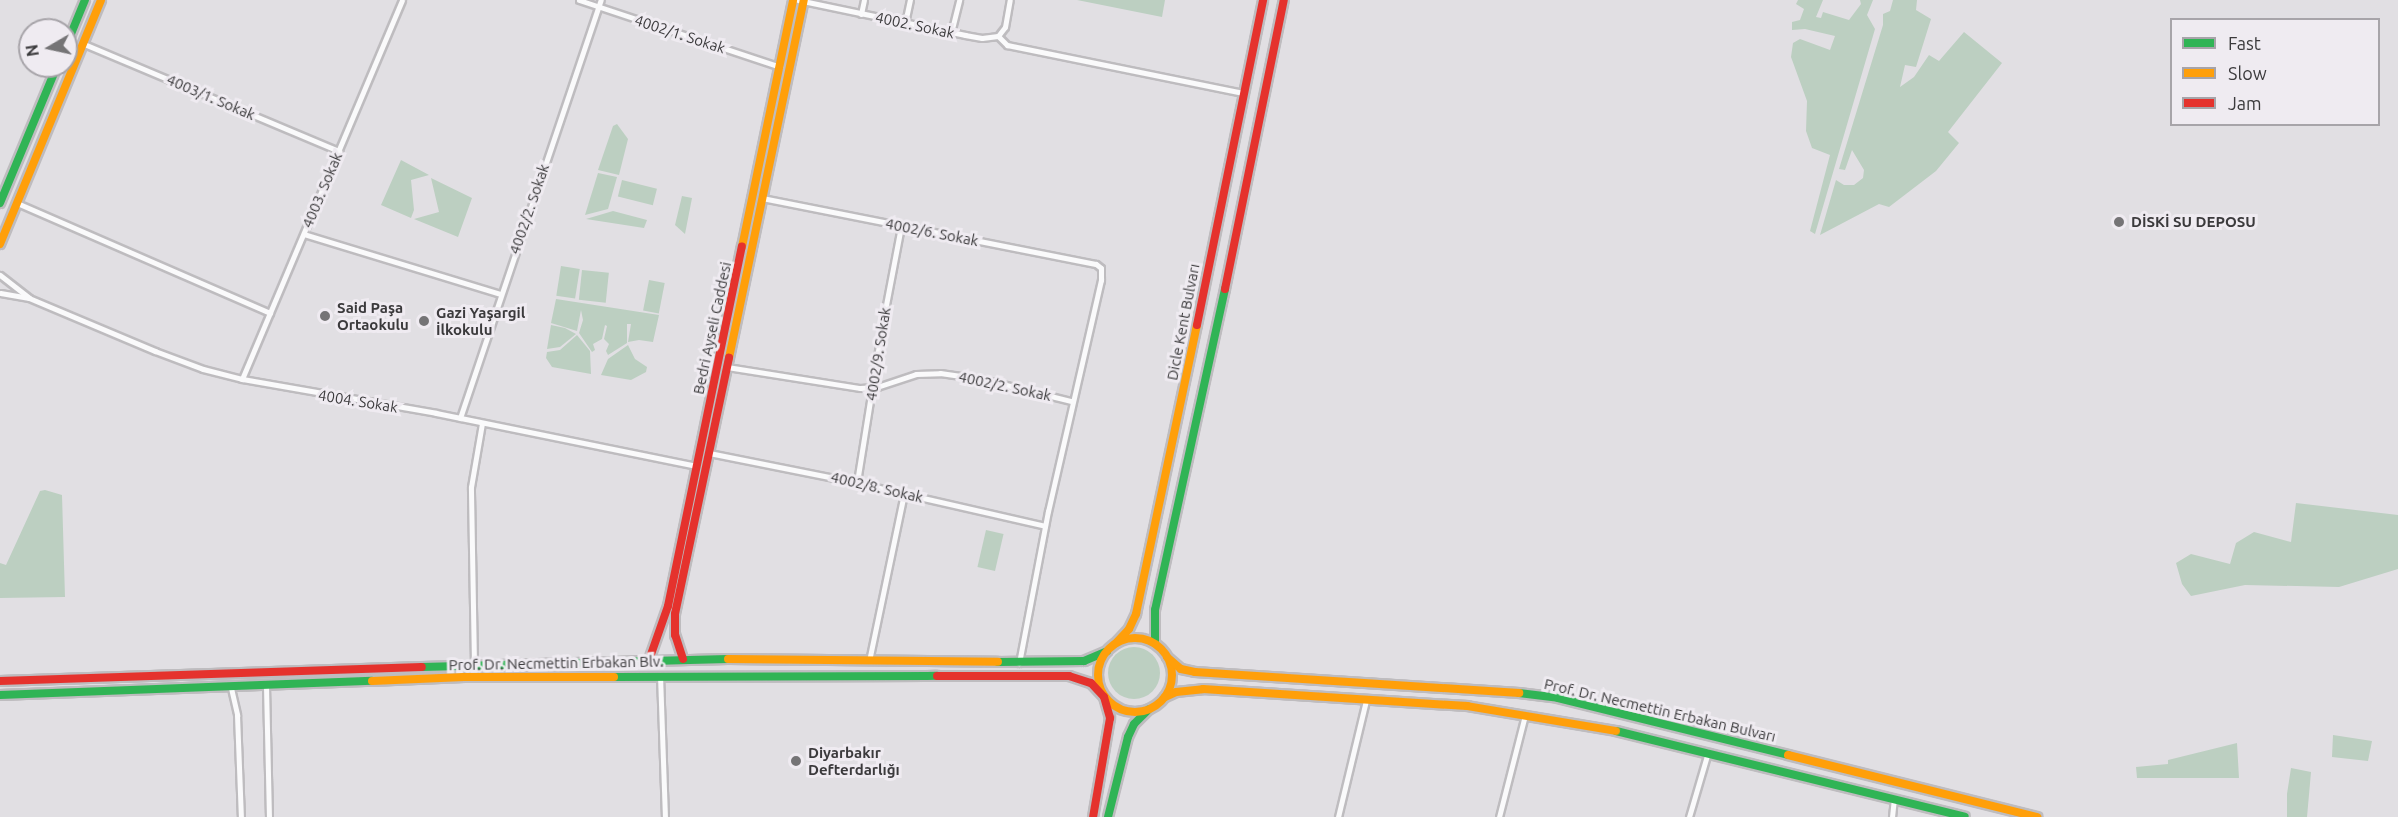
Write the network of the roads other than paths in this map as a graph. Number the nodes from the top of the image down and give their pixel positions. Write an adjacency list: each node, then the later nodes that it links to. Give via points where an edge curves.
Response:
1 (86, 0): 15 (main road)
2 (101, 0): 19 (main road)
3 (402, 0): 23 (street, 4003. Sokak)
4 (579, 0): 13 (street, 4002/1. Sokak)
5 (793, 0): 20 (main road, Bedri Ayseli Caddesi)
6 (864, 0): 14 (street)
7 (910, 0): 16 (street)
8 (959, 0): 17 (street)
9 (1010, 0): 18 (street, via 1005,27)
10 (1263, 0): 22 (main road, Dicle Kent Bulvarı)
11 (1284, 0): 47 (main road, via 1155,610)
12 (802, 1): 14 (street, 4002. Sokak); 24 (main road, Bedri Ayseli Caddesi)
13 (599, 3): 20 (street, 4002/1. Sokak); 32 (street, 4002/2. Sokak)
14 (861, 14): 16 (street, 4002. Sokak)
15 (78, 18)
16 (905, 23): 17 (street, 4002. Sokak)
17 (951, 33): 18 (street, 4002. Sokak, via 982,38)
18 (998, 36): 22 (street, via 1007,45)
19 (84, 44): 23 (street, 4003/1. Sokak); 26 (main road)
20 (780, 67): 42 (main road, Bedri Ayseli Caddesi)
21 (52, 78): 25 (main road)
22 (1243, 93): 46 (main road, Dicle Kent Bulvarı, via 1136,614)
23 (339, 151): 28 (street, 4003. Sokak)
24 (762, 198): 27 (street, 4002/6. Sokak); 35 (main road, Bedri Ayseli Caddesi)
25 (0, 203)
26 (17, 203): 29 (main road); 34 (street)
27 (901, 226): 37 (street, 4002/9. Sokak); 38 (street, 4002/6. Sokak, via 1101,268)
28 (304, 234): 32 (street); 34 (street, 4003. Sokak)
29 (0, 244)
30 (0, 275): 33 (street)
31 (0, 293): 33 (street)
32 (500, 294): 39 (street, 4002/2. Sokak)
33 (29, 298): 36 (street, 4004. Sokak, via 155,351)
34 (270, 313): 36 (street, 4003. Sokak)
35 (727, 366): 37 (street, 4002/2. Sokak); 41 (main road, Bedri Ayseli Caddesi)
36 (242, 379): 39 (street, 4004. Sokak)
37 (873, 387): 38 (street, 4002/2. Sokak, via 916,374 940,373); 43 (street, 4002/9. Sokak)
38 (1071, 401): 45 (street)
39 (460, 418): 40 (street, 4004. Sokak)
40 (482, 423): 42 (street, 4004. Sokak); 54 (street, via 471,487)
41 (709, 453): 43 (street, 4002/8. Sokak); 50 (main road, Bedri Ayseli Caddesi, via 675,614 675,635)
42 (697, 466): 51 (main road, Bedri Ayseli Caddesi, via 668,606)
43 (857, 482): 44 (street, 4002/8. Sokak)
44 (904, 493): 45 (street, 4002/8. Sokak); 52 (street)
45 (1045, 526): 53 (street)
46 (1116, 643): 47 (main road, via 1136,638); 48 (main road)
47 (1155, 644): 49 (main road)
48 (1107, 651): 53 (main road, Prof. Dr. Necmettin Erbakan Blv., via 1084,661); 60 (main road, via 1098,673)
49 (1167, 657): 61 (main road, via 1172,678); 77 (main road, Prof. Dr. Necmettin Erbakan Bulvarı, via 1181,669 1195,672 1493,690 1558,698)
50 (684, 658): 51 (main road, Prof. Dr. Necmettin Erbakan Blv.); 52 (main road, Prof. Dr. Necmettin Erbakan Blv.)
51 (649, 660): 54 (main road, Prof. Dr. Necmettin Erbakan Blv.)
52 (870, 661): 53 (main road, Prof. Dr. Necmettin Erbakan Blv.)
53 (1019, 663)
54 (474, 664): 56 (main road, Prof. Dr. Necmettin Erbakan Blv.)
55 (660, 675): 57 (main road, Prof. Dr. Necmettin Erbakan Blv., via 464,677); 60 (main road, Prof. Dr. Necmettin Erbakan Blv., via 1069,676 1091,683); 69 (street)
56 (0, 681)
57 (266, 686): 58 (main road, Prof. Dr. Necmettin Erbakan Blv.); 68 (street)
58 (231, 688): 59 (main road, Prof. Dr. Necmettin Erbakan Blv.); 67 (street, via 237,715)
59 (0, 695)
60 (1104, 697): 63 (main road, via 1124,711); 70 (main road, via 1110,718 1109,733)
61 (1165, 697): 62 (main road, Prof. Dr. Necmettin Erbakan Bulvarı, via 1203,689); 63 (main road)
62 (1366, 700): 64 (main road, Prof. Dr. Necmettin Erbakan Bulvarı, via 1467,706); 72 (street)
63 (1148, 710): 71 (main road, via 1128,737)
64 (1525, 715): 65 (main road, Prof. Dr. Necmettin Erbakan Bulvarı, via 1598,726); 73 (street)
65 (1707, 752): 66 (main road, Prof. Dr. Necmettin Erbakan Bulvarı); 74 (street)
66 (1894, 799): 75 (street); 76 (main road, Prof. Dr. Necmettin Erbakan Bulvarı)
67 (241, 817)
68 (269, 817)
69 (665, 817)
70 (1093, 817)
71 (1108, 817)
72 (1338, 817)
73 (1499, 817)
74 (1689, 817)
75 (1892, 817)
76 (1965, 817)
77 (2037, 817)

